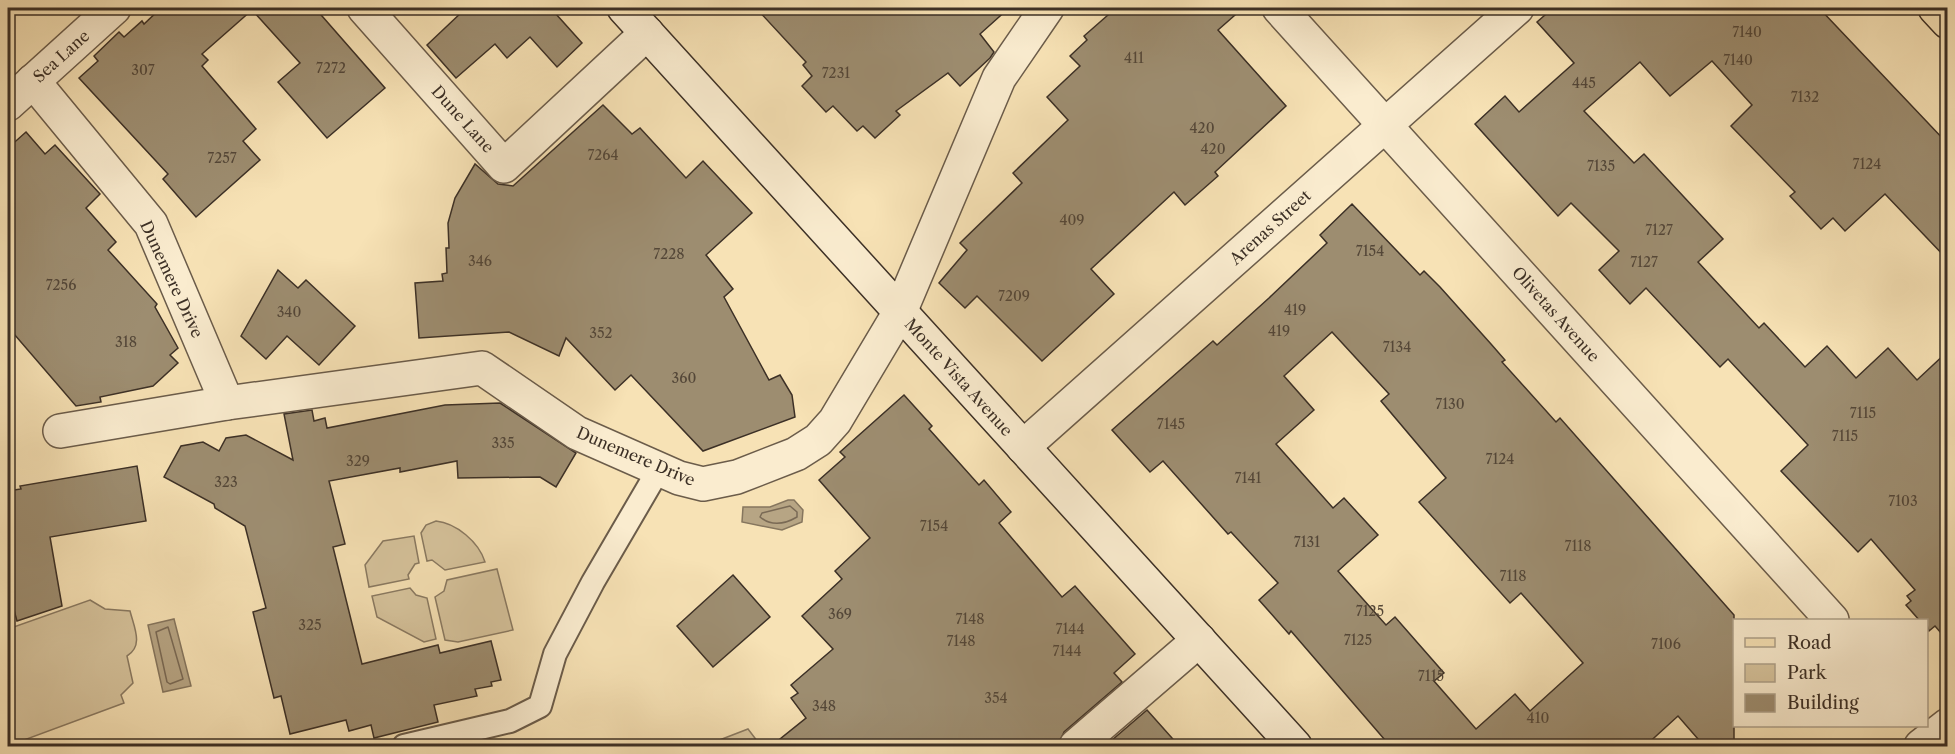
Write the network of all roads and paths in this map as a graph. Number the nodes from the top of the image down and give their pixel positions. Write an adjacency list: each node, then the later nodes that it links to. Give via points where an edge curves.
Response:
1 (364, 8): 9 (street, Dune Lane, via 504,166)
2 (624, 8): 9 (street, Monte Vista Avenue)
3 (1047, 8): 13 (street, Dunemere Drive, via 999,78)
4 (1280, 8): 12 (street, Olivetas Avenue)
5 (1517, 8): 12 (street, Arenas Street)
6 (1935, 8): 8 (main road)
7 (106, 10): 10 (street, Sea Lane)
8 (1947, 22)
9 (647, 33): 13 (street, Monte Vista Avenue)
10 (33, 81): 11 (street, Sea Lane); 14 (street, Dunemere Drive, via 151,224)
11 (8, 104)
12 (1386, 124): 16 (street, Arenas Street); 18 (street, Olivetas Avenue)
13 (900, 312): 16 (street, Monte Vista Avenue); 17 (street, Dunemere Drive, via 835,421 818,440 796,454 737,477 703,484)
14 (227, 403): 15 (street, Dunemere Drive); 17 (street, Dunemere Drive, via 482,368 577,433)
15 (60, 431)
16 (1023, 447): 19 (street, Monte Vista Avenue)
17 (659, 469): 20 (lane, via 592,582 555,654 540,706 510,721)
18 (1830, 619)
19 (1199, 640): 21 (street); 22 (street, Monte Vista Avenue)
20 (404, 747)
21 (1076, 747)
22 (1295, 747)

